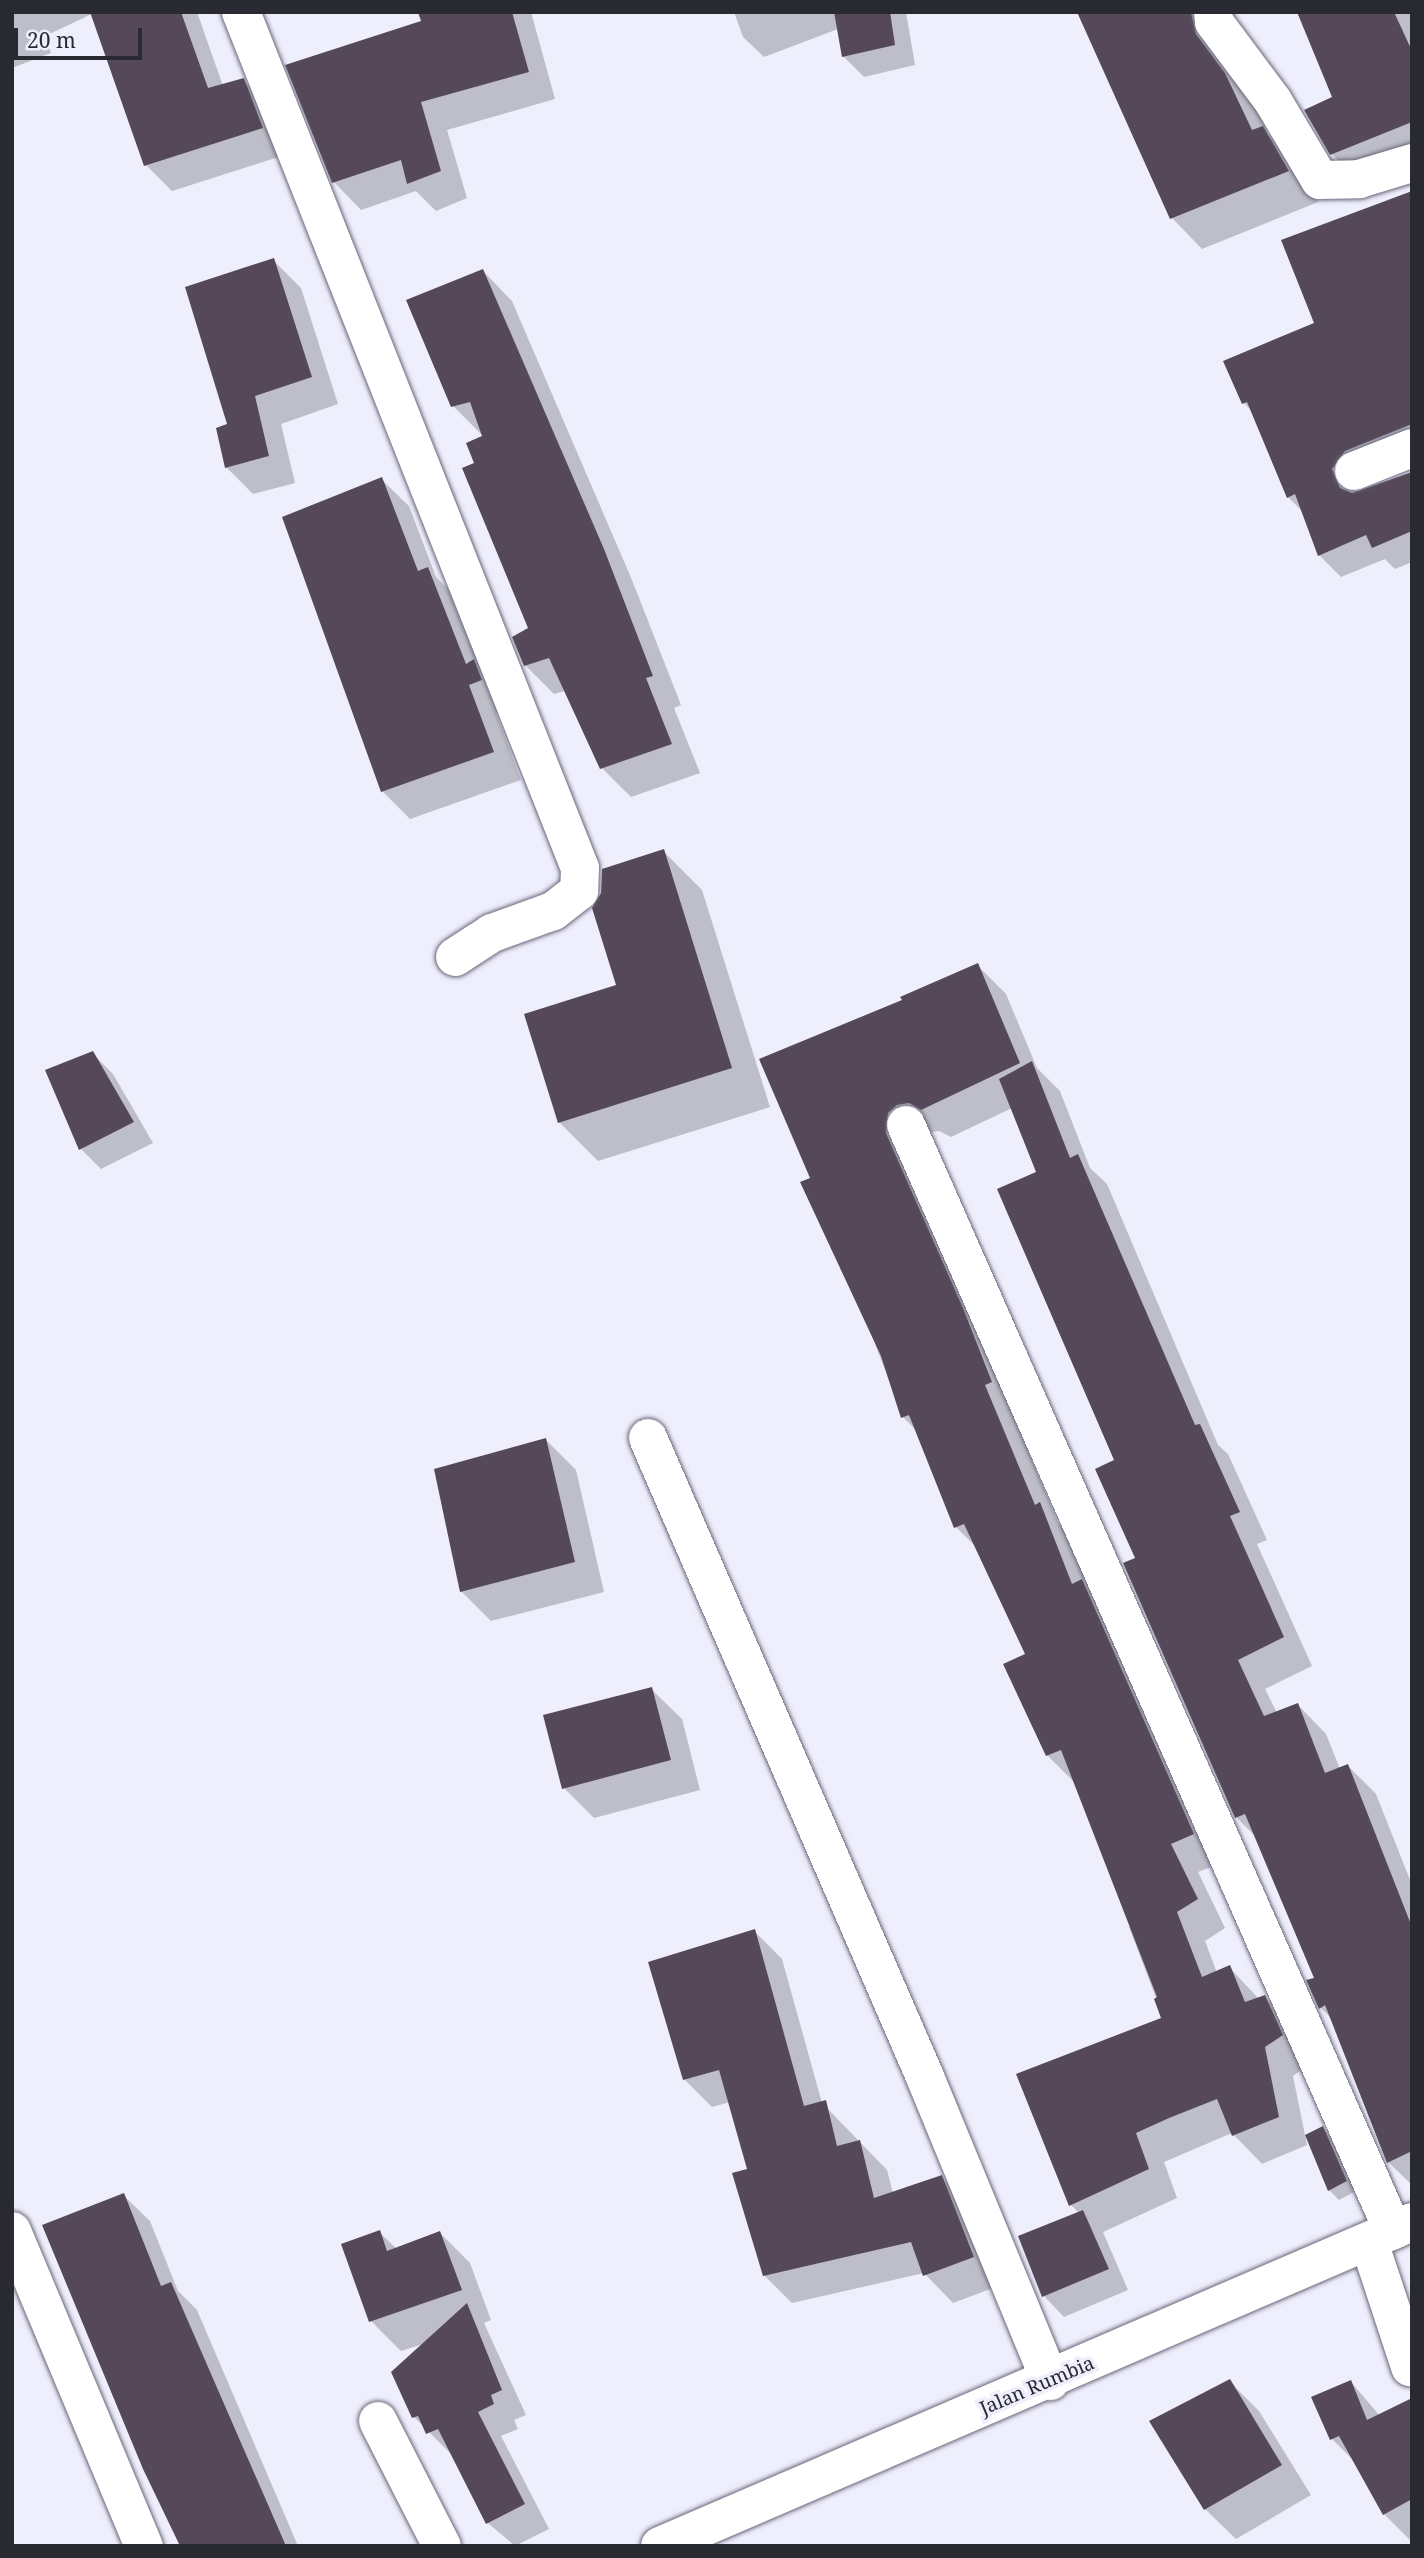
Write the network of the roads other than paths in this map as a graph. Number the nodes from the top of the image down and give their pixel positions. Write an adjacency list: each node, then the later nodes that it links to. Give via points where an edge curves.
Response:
1 (241, 12): 6 (street, via 580,868 579,891 553,911 492,933)
2 (1213, 12): 3 (street, via 1214,22 1273,101 1320,180 1359,179)
3 (1412, 163)
4 (1412, 448): 5 (street)
5 (1354, 471)
6 (455, 957)
7 (906, 1125): 10 (street)
8 (648, 1438): 12 (street, via 925,2077)
9 (12, 2231): 14 (street)
10 (1391, 2232): 11 (street); 12 (street, Jalan Rumbia)
11 (1410, 2367)
12 (1050, 2381): 16 (street, Jalan Rumbia)
13 (378, 2421): 15 (street)
14 (144, 2546)
15 (442, 2546)
16 (660, 2546)

